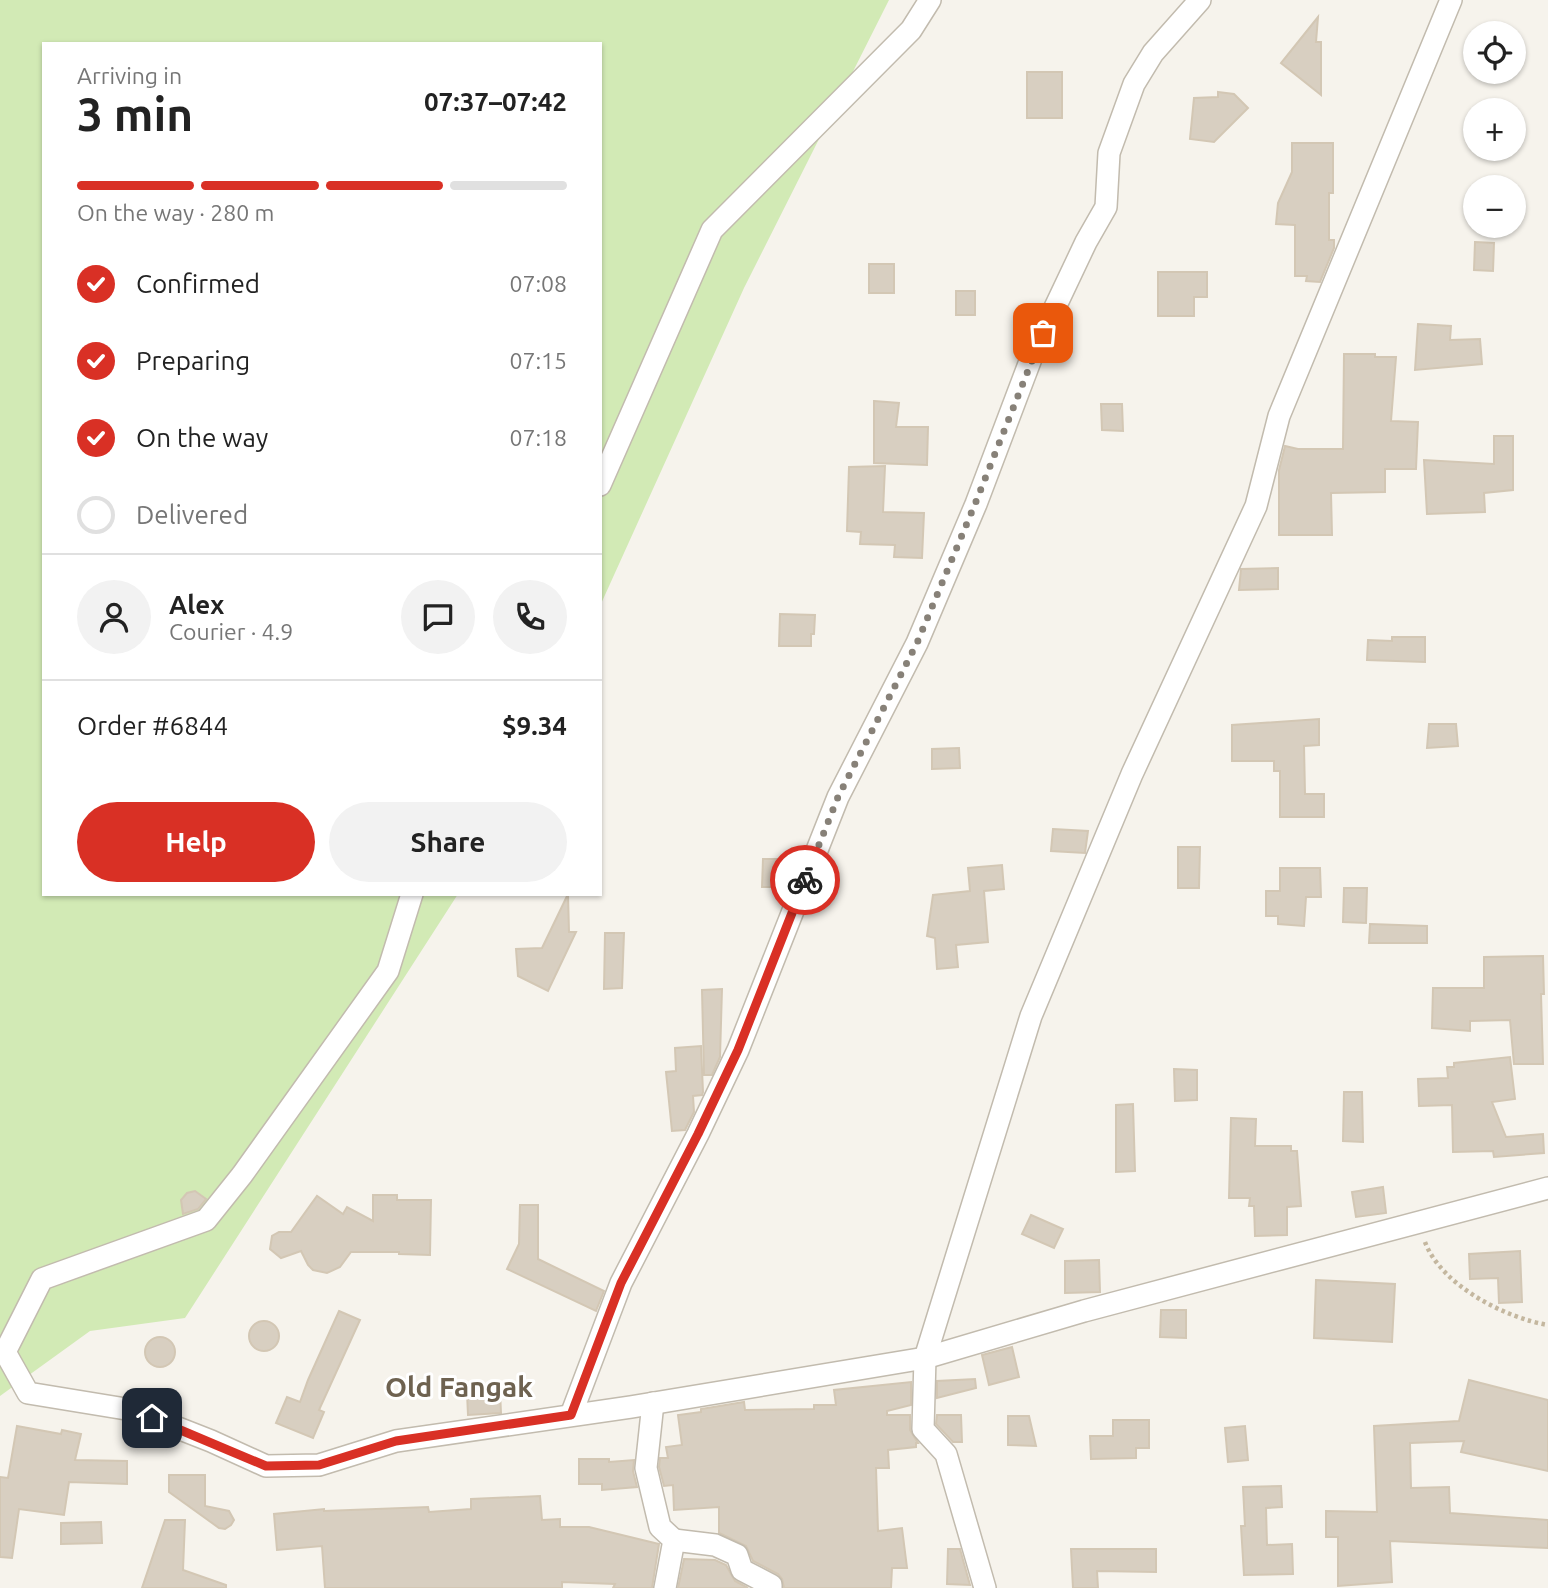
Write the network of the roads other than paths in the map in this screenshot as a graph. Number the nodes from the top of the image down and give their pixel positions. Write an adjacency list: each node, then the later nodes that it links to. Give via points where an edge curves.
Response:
1 (930, 0): 4 (street, via 911,30 712,230)
2 (1200, 0): 9 (street, via 1153,53 1134,84 1110,153 1106,207 1032,356 917,643 838,797 738,1050 621,1283)
3 (1451, 0): 7 (street, via 1279,416 1256,506 1132,774 1031,1016)
4 (602, 480)
5 (411, 896): 9 (street, via 388,971 206,1220 42,1279 5,1352 28,1393 132,1410 266,1466 319,1465 396,1441)
6 (1548, 1188): 7 (street)
7 (925, 1358): 8 (street); 13 (street, via 923,1429 946,1454)
8 (653, 1403): 9 (street); 10 (street, via 646,1468 660,1527)
9 (571, 1415)
10 (674, 1540): 11 (street); 12 (street, via 715,1545 737,1555 742,1570)
11 (665, 1588)
12 (771, 1588)
13 (985, 1588)

